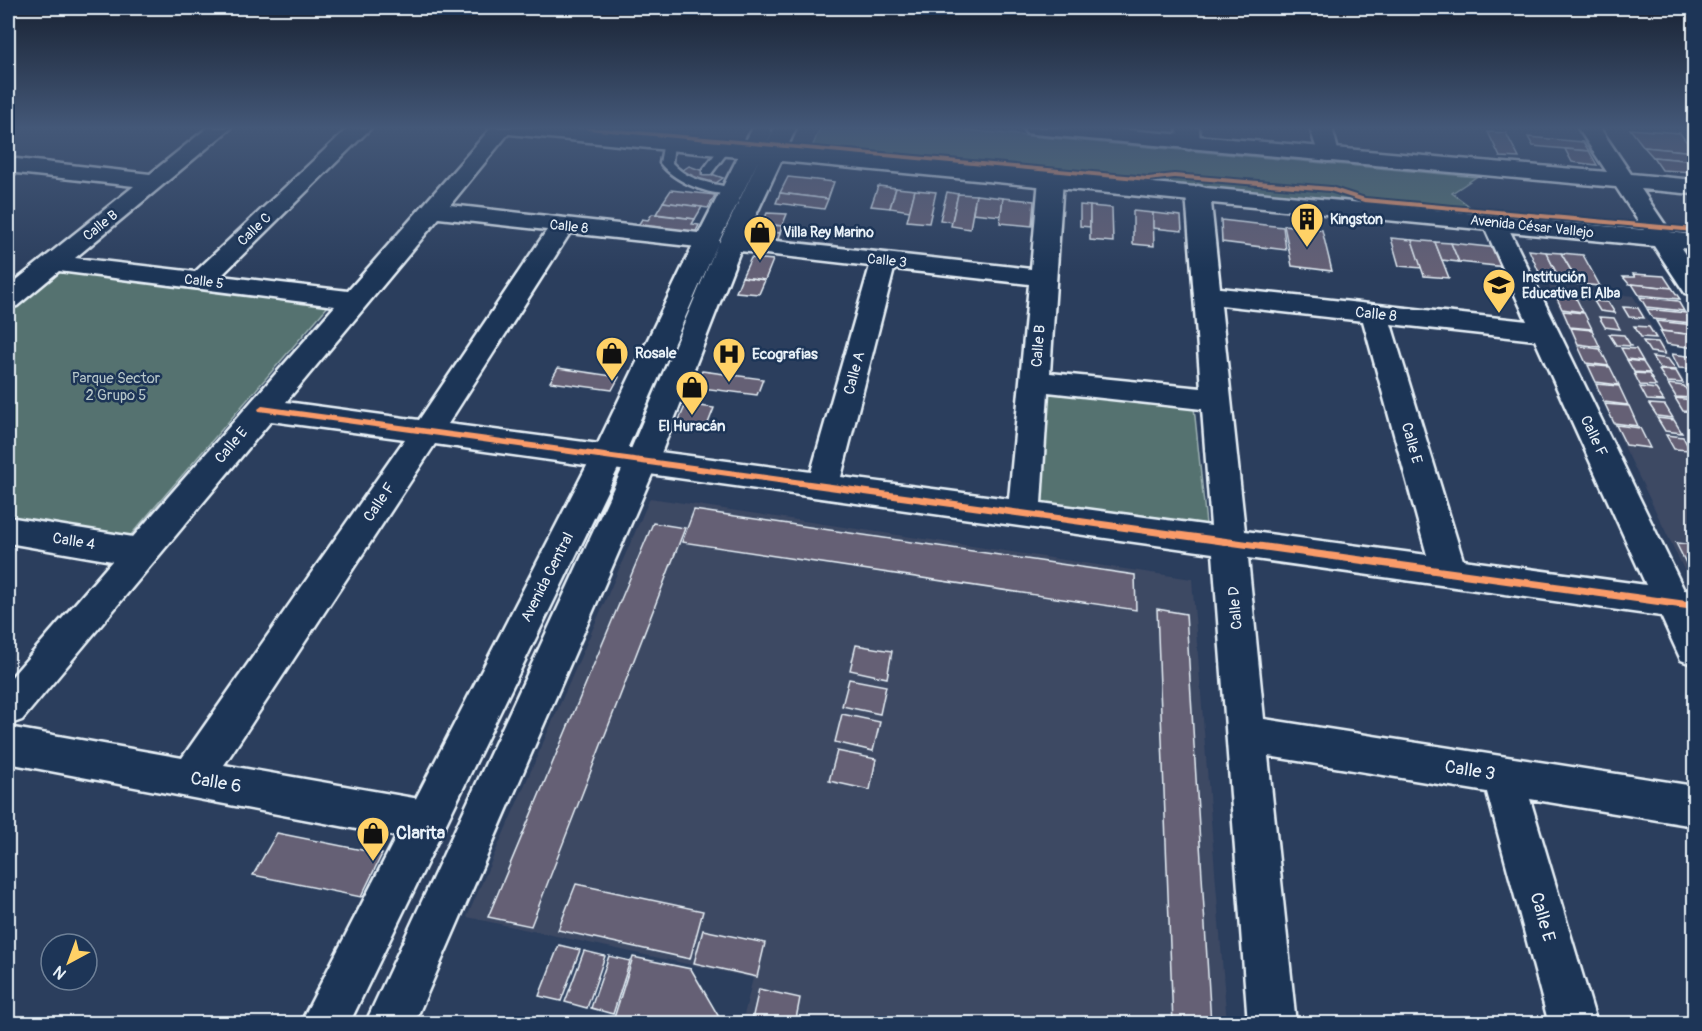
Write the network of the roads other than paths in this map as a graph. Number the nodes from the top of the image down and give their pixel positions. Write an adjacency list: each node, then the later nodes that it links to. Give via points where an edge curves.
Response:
1 (23, 176): 17 (street)
2 (110, 176): 14 (street)
3 (161, 176): 14 (street, Calle B)
4 (310, 176): 28 (street, Calle C)
5 (460, 176): 20 (street, Calle E)
6 (680, 176): 15 (lane, via 689,181)
7 (717, 176): 15 (street, Avenida Central)
8 (746, 176): 23 (street, Avenida Central)
9 (1029, 176): 13 (street, Avenida César Vallejo)
10 (1570, 176): 16 (street)
11 (1629, 176): 16 (street)
12 (1631, 176): 16 (street)
13 (1051, 179): 19 (street, Avenida César Vallejo); 27 (street, Calle B)
14 (155, 181): 26 (street, Calle B)
15 (710, 182): 23 (street, Avenida Central)
16 (1634, 182): 18 (street); 24 (street)
17 (8, 187)
18 (1695, 187)
19 (1197, 193): 21 (street, Avenida César Vallejo); 30 (street, Calle D)
20 (431, 210): 22 (street, Calle 8); 32 (street, Calle E)
21 (1494, 222): 24 (street, Avenida César Vallejo); 34 (street, Calle F)
22 (563, 225): 23 (street, Calle 8); 38 (street, Calle F)
23 (719, 242): 25 (street, Calle 3); 39 (street, Avenida Central); 40 (street, Avenida Central)
24 (1684, 245): 29 (street)
25 (884, 260): 27 (street, Calle 3); 41 (street, Calle A)
26 (54, 263): 28 (street, Calle 5); 31 (street, Calle B)
27 (1043, 278): 35 (street, Calle B)
28 (201, 281): 32 (street, Calle 5)
29 (1695, 287)
30 (1206, 295): 33 (street, Calle 8); 36 (street, Calle D)
31 (8, 300)
32 (355, 300): 37 (street, Calle E)
33 (1375, 314): 34 (street, Calle 8); 46 (street, Calle E)
34 (1546, 333): 47 (street, Calle F)
35 (1035, 381): 36 (street); 42 (street, Calle B)
36 (1216, 400): 44 (street, Calle D)
37 (262, 409): 38 (street); 45 (street, Calle E)
38 (424, 432): 39 (street); 53 (street, Calle F)
39 (608, 456): 40 (street); 55 (street, Avenida Central)
40 (642, 461): 41 (street); 57 (street, Avenida Central)
41 (823, 486): 42 (street)
42 (1024, 514): 44 (street)
43 (8, 530): 45 (street, Calle 4)
44 (1229, 542): 46 (street); 50 (street, Calle D)
45 (141, 552): 49 (street, Calle E)
46 (1449, 572): 47 (street)
47 (1684, 604): 48 (street, Calle F)
48 (1695, 649)
49 (8, 708)
50 (1246, 734): 52 (street, Calle 3); 58 (street, Calle D)
51 (8, 745): 53 (street, Calle 6)
52 (1503, 775): 54 (street, Calle 3); 59 (street, Calle E)
53 (192, 778): 55 (street, Calle 6)
54 (1695, 806)
55 (425, 821): 56 (street, Avenida Central)
56 (324, 1023)
57 (389, 1023)
58 (1272, 1023)
59 (1573, 1023)

